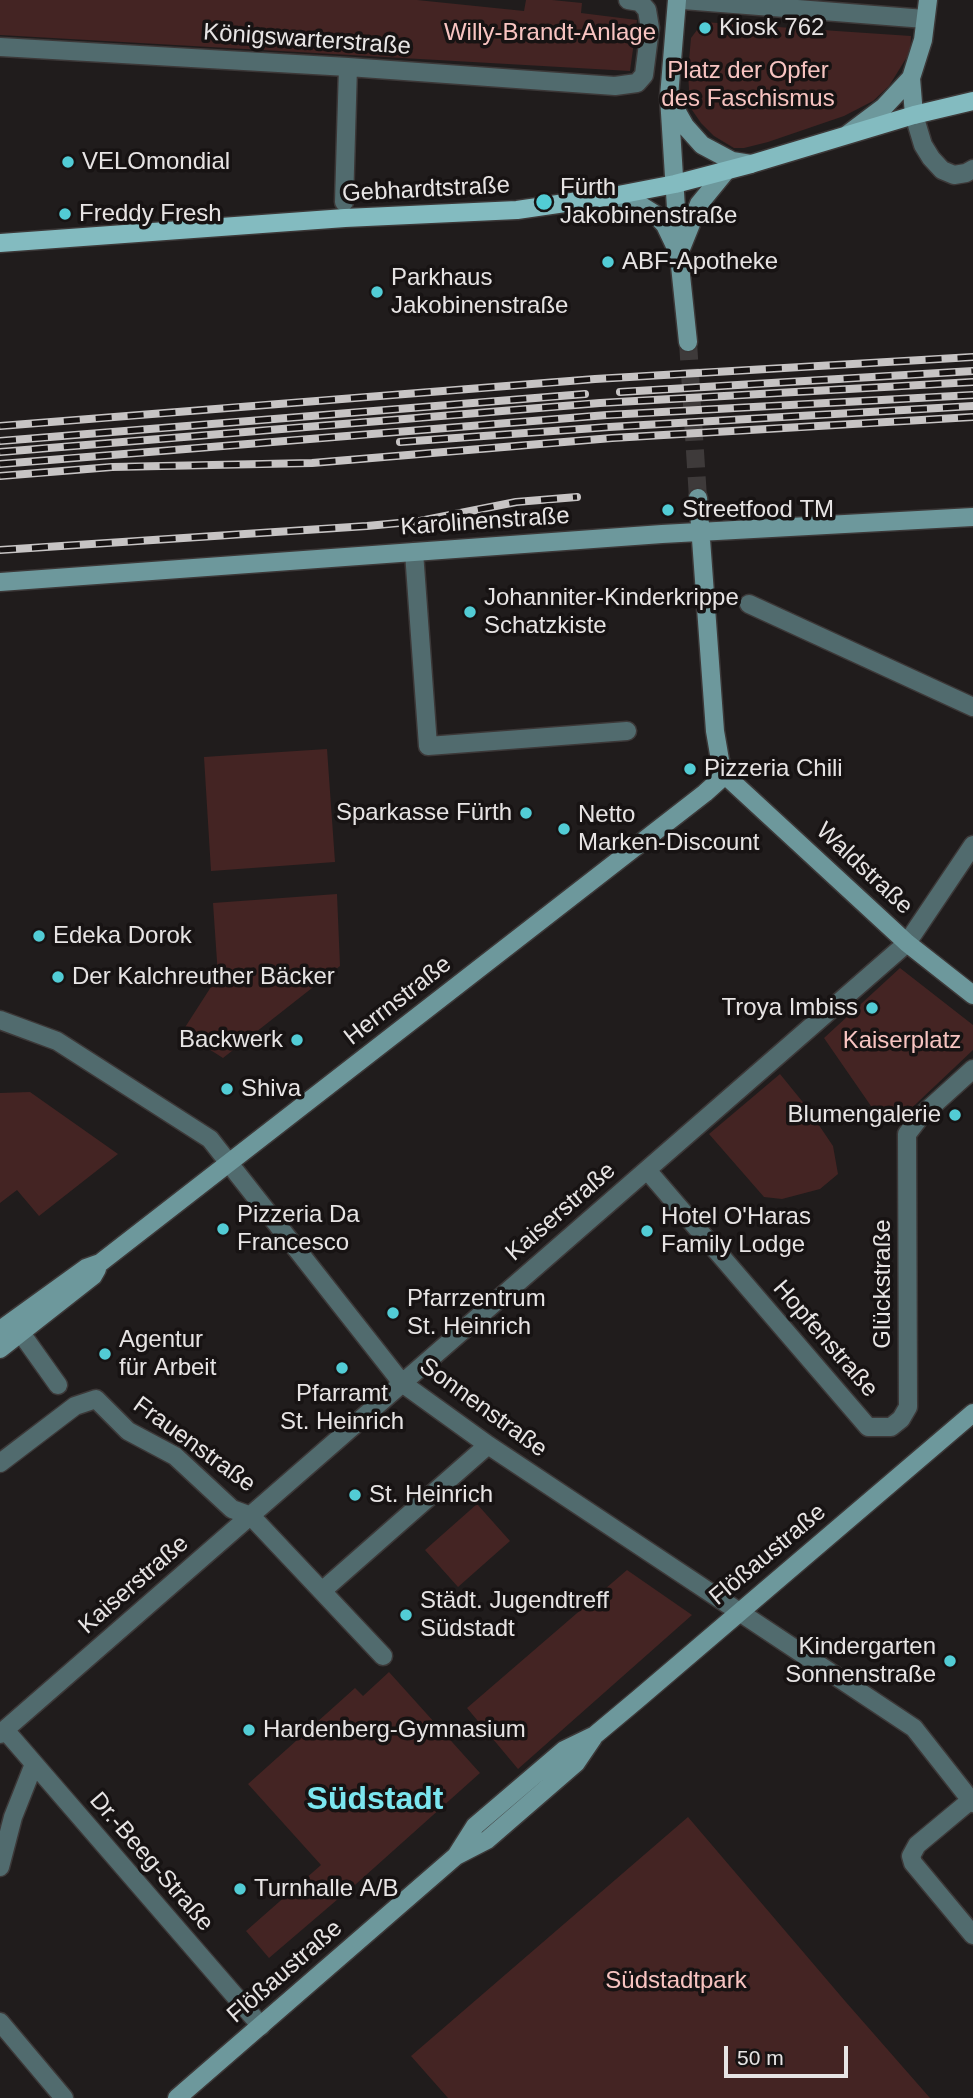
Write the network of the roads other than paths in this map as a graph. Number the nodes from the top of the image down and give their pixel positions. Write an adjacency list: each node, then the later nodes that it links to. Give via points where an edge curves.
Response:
1 (628, 0): 7 (street, Königswarterstraße, via 640,2 647,10 650,28 644,75 637,83 615,86)
2 (677, 0): 9 (street)
3 (683, 0): 5 (street)
4 (928, 0): 5 (street)
5 (926, 19): 8 (street)
6 (0, 47): 7 (street, Königswarterstraße)
7 (348, 67): 18 (street)
8 (911, 78): 11 (street); 12 (street, via 884,107)
9 (669, 97): 13 (street, via 702,145 732,161); 16 (street)
10 (973, 101): 11 (main road, Gebhardtstraße)
11 (914, 115): 12 (main road, Gebhardtstraße); 14 (street, via 923,145 942,170 954,174)
12 (846, 135): 13 (main road, Gebhardtstraße)
13 (751, 164): 15 (main road, Gebhardtstraße)
14 (973, 169)
15 (726, 170): 16 (main road, Gebhardtstraße); 20 (street, via 699,204)
16 (675, 184): 17 (main road, Gebhardtstraße); 20 (street)
17 (613, 197): 19 (main road, Gebhardtstraße, via 517,210); 20 (street, via 656,215)
18 (344, 202)
19 (0, 243)
20 (679, 256): 21 (street)
21 (688, 342)
22 (698, 498): 24 (street)
23 (973, 517): 24 (street, Karolinenstraße)
24 (699, 533): 25 (street, Karolinenstraße); 30 (street, via 717,747)
25 (414, 552): 26 (street, Karolinenstraße); 29 (street, via 428,746)
26 (0, 582)
27 (749, 604): 28 (street)
28 (973, 708)
29 (627, 731)
30 (725, 775): 32 (street, Waldstraße); 36 (street, Herrnstraße)
31 (973, 845): 32 (street, Kaiserstraße)
32 (907, 943): 33 (street, Waldstraße); 37 (street, Kaiserstraße)
33 (973, 995)
34 (0, 1020): 36 (street, Sonnenstraße, via 57,1041 210,1139)
35 (973, 1069): 45 (street, Glückstraße, via 906,1134 908,1407)
36 (228, 1164): 38 (street, Herrnstraße); 42 (street, Sonnenstraße)
37 (647, 1170): 42 (street, Kaiserstraße); 45 (street, Hopfenstraße, via 868,1427)
38 (100, 1263): 39 (street, Herrnstraße, via 86,1268); 40 (street, Herrnstraße, via 93,1276)
39 (0, 1330)
40 (21, 1333): 41 (street, Herrnstraße); 43 (street)
41 (0, 1349)
42 (402, 1383): 46 (street, Sonnenstraße); 48 (street, Kaiserstraße)
43 (58, 1385)
44 (973, 1413): 50 (street, Flößaustraße)
45 (891, 1427)
46 (488, 1445): 49 (street); 50 (street, Sonnenstraße)
47 (0, 1463): 48 (street, Frauenstraße, via 75,1406 96,1399 128,1431 175,1456 232,1509)
48 (251, 1516): 49 (street, Frauenstraße); 52 (street, Kaiserstraße)
49 (322, 1591): 51 (street, Frauenstraße)
50 (740, 1610): 54 (street, Sonnenstraße, via 914,1728); 58 (street, Flößaustraße, via 595,1735 576,1763 488,1840 456,1856)
51 (383, 1656)
52 (2, 1732): 53 (street, Dr.-Beeg-Straße)
53 (34, 1764): 55 (street); 58 (street, Dr.-Beeg-Straße)
54 (972, 1802): 56 (street, via 917,1845 911,1856)
55 (0, 1867)
56 (973, 1935)
57 (0, 2022): 59 (street)
58 (261, 2026): 60 (street, Flößaustraße)
59 (64, 2098)
60 (177, 2098)

